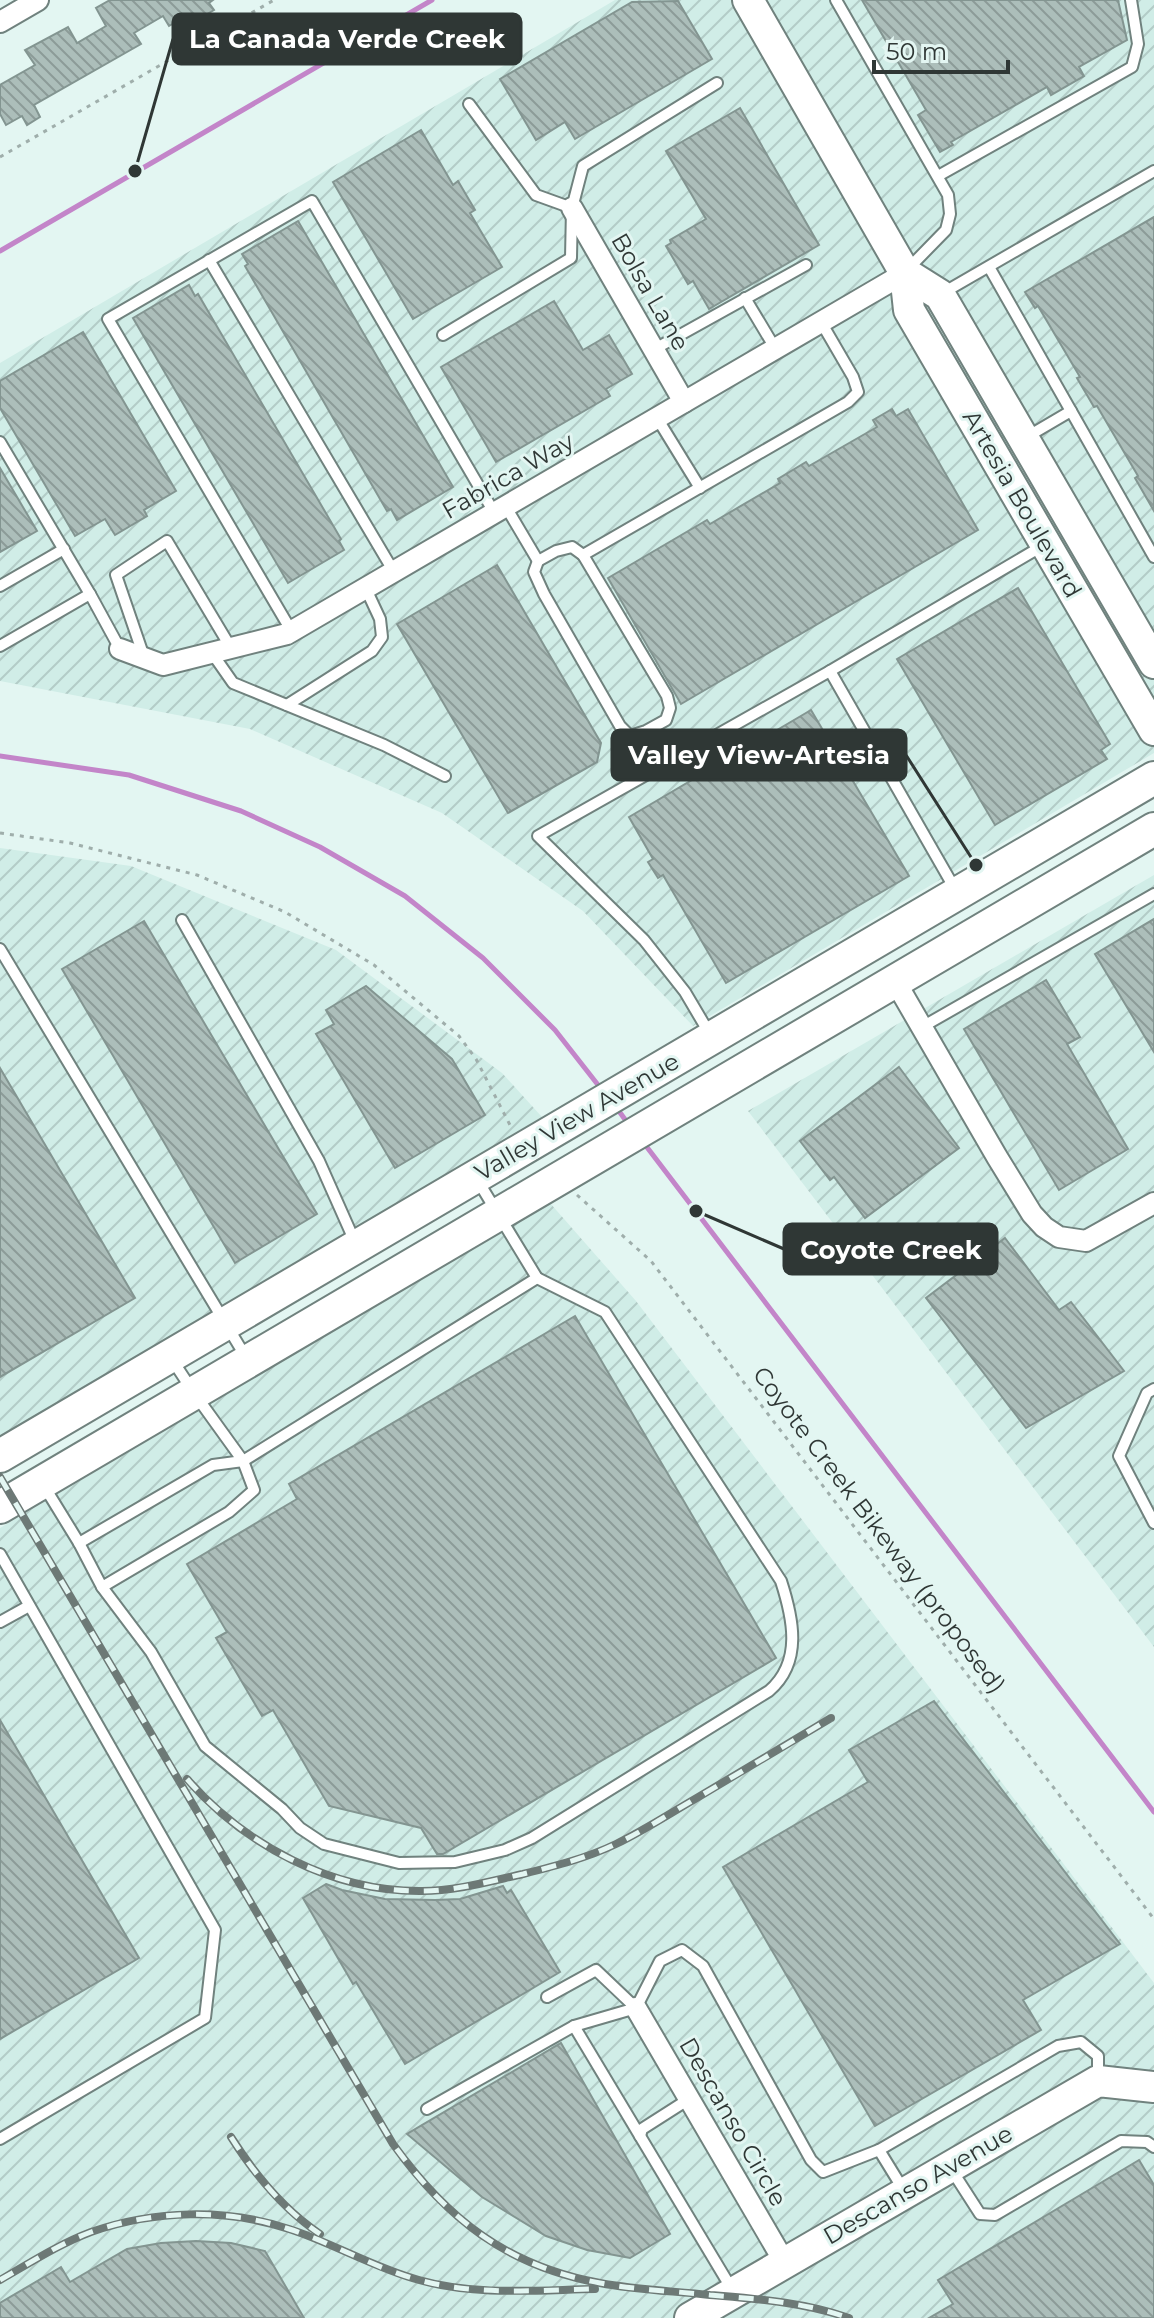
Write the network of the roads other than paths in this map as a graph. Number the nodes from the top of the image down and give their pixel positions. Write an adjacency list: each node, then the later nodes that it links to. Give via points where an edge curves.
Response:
1 (38, 0): 5 (street)
2 (748, 0): 14 (main road, Artesia Boulevard)
3 (836, 0): 9 (lane)
4 (1131, 0): 9 (lane, via 1138,44 1132,67)
5 (0, 22)
6 (717, 83): 10 (lane, via 583,166)
7 (469, 104): 10 (lane, via 536,195)
8 (1154, 171): 13 (lane)
9 (938, 176): 14 (lane, via 948,195 946,230)
10 (572, 208): 18 (lane, via 571,258); 20 (street, Bolsa Lane)
11 (209, 260): 27 (lane, via 312,201); 33 (lane); 37 (lane, via 108,319)
12 (806, 265): 16 (lane)
13 (989, 267): 15 (lane); 22 (lane)
14 (905, 273): 15 (main road, Artesia Boulevard); 17 (street, Fabrica Way); 28 (main road, Artesia Boulevard, via 909,310)
15 (940, 295): 24 (main road, Artesia Boulevard)
16 (745, 298): 19 (lane); 20 (lane)
17 (821, 322): 19 (street, Fabrica Way); 26 (lane, via 858,392)
18 (443, 335)
19 (775, 348): 21 (street, Fabrica Way)
20 (653, 350): 21 (street, Bolsa Lane)
21 (684, 402): 23 (street, Fabrica Way)
22 (1071, 411): 24 (lane); 31 (lane)
23 (657, 418): 26 (lane); 27 (street, Fabrica Way)
24 (1023, 439): 42 (main road, Artesia Boulevard)
25 (0, 442): 29 (lane)
26 (700, 488): 30 (lane)
27 (500, 510): 32 (lane); 33 (street, Fabrica Way)
28 (1045, 544): 43 (lane); 45 (main road, Artesia Boulevard)
29 (64, 549): 34 (lane); 36 (lane)
30 (583, 555): 32 (lane, via 572,547); 32 (lane, via 667,696 666,720 630,736 544,594 534,572)
31 (1154, 557)
32 (538, 561)
33 (394, 572): 35 (street, Fabrica Way)
34 (0, 586)
35 (366, 589): 37 (street, Fabrica Way); 44 (lane, via 382,637 372,651)
36 (90, 594): 38 (lane); 39 (lane)
37 (292, 632): 40 (street, Fabrica Way)
38 (0, 646)
39 (120, 649): 41 (street, Fabrica Way)
40 (222, 651): 41 (street, Fabrica Way, via 163,665); 41 (lane, via 167,541 116,575); 44 (lane, via 233,683)
41 (144, 659)
42 (1154, 663)
43 (830, 671): 49 (lane); 55 (lane, via 538,836 644,940)
44 (287, 705): 46 (lane)
45 (1154, 730)
46 (445, 776)
47 (1154, 778): 49 (main road, Valley View Avenue)
48 (1154, 829): 53 (main road, Valley View Avenue)
49 (958, 894): 55 (main road, Valley View Avenue)
50 (1154, 894): 54 (lane)
51 (182, 920): 59 (lane, via 319,1161)
52 (0, 949): 61 (lane)
53 (895, 981): 54 (street); 58 (main road, Valley View Avenue)
54 (922, 1027): 57 (street, via 1044,1227 1059,1237 1086,1241)
55 (713, 1038): 56 (main road, Valley View Avenue)
56 (475, 1176): 58 (lane); 59 (main road, Valley View Avenue)
57 (1154, 1203)
58 (499, 1213): 60 (lane); 63 (main road, Valley View Avenue)
59 (356, 1246): 61 (main road, Valley View Avenue)
60 (537, 1278): 67 (lane); 73 (lane, via 605,1312 781,1581 791,1611 792,1650 785,1673 769,1691 532,1838 455,1862 399,1863 324,1844 205,1746 151,1652)
61 (225, 1323): 62 (main road, Valley View Avenue); 63 (lane)
62 (170, 1356): 65 (lane); 66 (main road, Valley View Avenue)
63 (248, 1361): 65 (main road, Valley View Avenue)
64 (1154, 1389): 70 (lane, via 1147,1393 1119,1456)
65 (194, 1393): 67 (lane); 68 (main road, Valley View Avenue)
66 (0, 1456)
67 (243, 1461): 71 (lane, via 213,1465); 73 (lane, via 254,1490 229,1512)
68 (42, 1482): 69 (main road, Valley View Avenue); 71 (lane)
69 (0, 1507)
70 (1154, 1523)
71 (79, 1543): 73 (lane)
72 (0, 1554): 74 (lane)
73 (102, 1587)
74 (29, 1606): 75 (lane); 84 (lane, via 215,1930 205,2018)
75 (0, 1622)
76 (547, 1997): 77 (lane, via 596,1970)
77 (636, 2008): 78 (lane); 81 (street, Descanso Circle); 86 (lane, via 660,1961 682,1950 703,1966 811,2160 823,2172)
78 (574, 2026): 82 (lane); 83 (lane)
79 (1098, 2081): 80 (main road); 86 (lane, via 1098,2056 1081,2042 1058,2046); 87 (main road, Descanso Avenue)
80 (1154, 2087)
81 (689, 2099): 83 (lane, via 642,2129); 89 (street, Descanso Circle)
82 (427, 2109)
83 (640, 2136): 90 (lane)
84 (0, 2139)
85 (1154, 2147): 87 (lane, via 1121,2141 995,2215 980,2214)
86 (879, 2150): 88 (lane)
87 (950, 2167): 88 (main road, Descanso Avenue)
88 (905, 2193): 89 (main road, Descanso Avenue)
89 (785, 2263): 90 (main road, Descanso Avenue)
90 (726, 2301): 91 (main road, Descanso Avenue)
91 (690, 2318)

